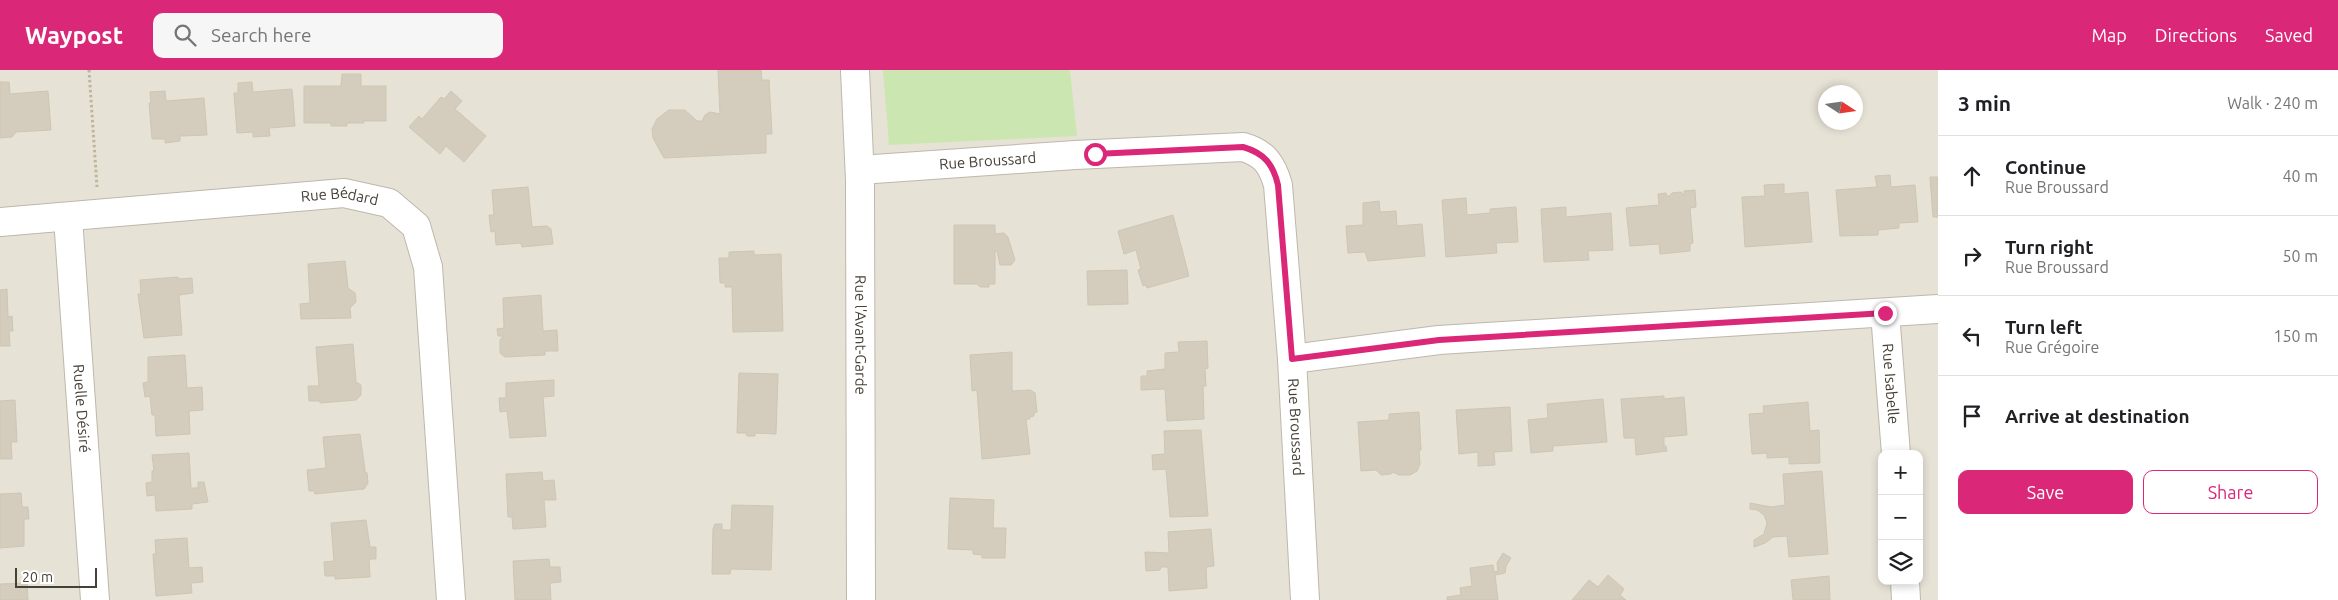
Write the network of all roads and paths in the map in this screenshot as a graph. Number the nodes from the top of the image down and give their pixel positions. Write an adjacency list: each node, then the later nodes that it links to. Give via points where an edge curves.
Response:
1 (89, 70): 4 (path)
2 (855, 70): 3 (street, Rue l'Avant-Garde)
3 (860, 170): 9 (street, Rue Broussard, via 1075,155 1243,147 1253,150 1269,162 1278,185); 14 (street, Rue l'Avant-Garde)
4 (99, 215): 5 (street, Rue Bédard); 13 (street, Rue Bédard, via 344,192 390,203 416,226 428,267)
5 (68, 218): 6 (street, Rue Bédard); 12 (street, Ruelle Désiré)
6 (0, 222)
7 (1938, 309): 8 (street)
8 (1885, 313): 9 (street, via 1439,340); 10 (street, Rue Isabelle)
9 (1292, 359): 15 (street, Rue Broussard)
10 (1896, 450)
11 (1905, 585): 16 (street)
12 (96, 600)
13 (451, 600)
14 (861, 600)
15 (1305, 600)
16 (1906, 600)

